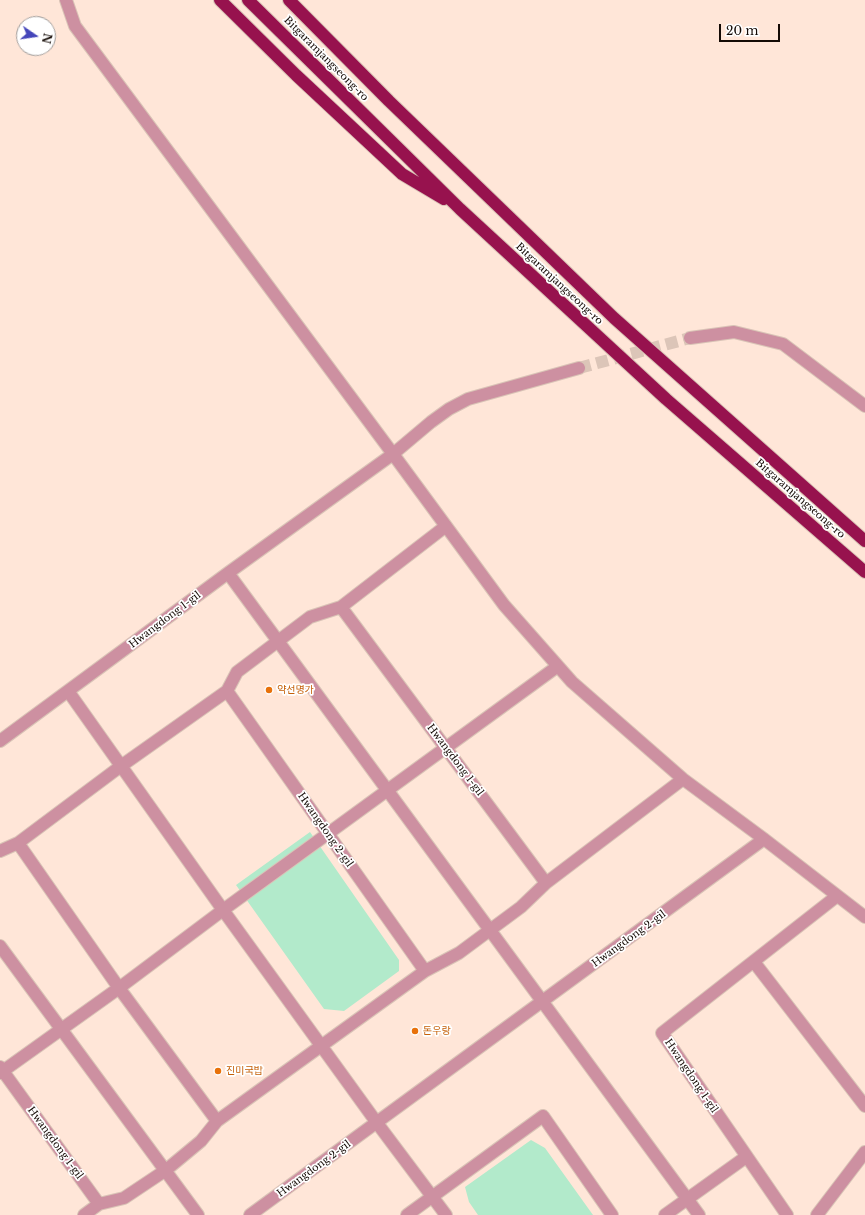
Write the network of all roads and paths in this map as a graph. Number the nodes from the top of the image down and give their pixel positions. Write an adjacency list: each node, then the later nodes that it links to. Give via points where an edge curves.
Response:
1 (66, 0): 9 (street, via 75,26)
2 (220, 0): 5 (highway, via 402,174)
3 (248, 0): 5 (highway, Bitgaramjangseong-ro)
4 (289, 0): 11 (highway, Bitgaramjangseong-ro, via 389,101 614,318)
5 (460, 209): 12 (highway, Bitgaramjangseong-ro, via 666,399)
6 (690, 338): 8 (street, via 734,332 783,344)
7 (578, 368): 9 (street, Hwangdong 1-gil, via 468,399 431,422)
8 (865, 406)
9 (394, 454): 10 (street); 13 (street, Hwangdong 1-gil)
10 (446, 526): 14 (street); 16 (street, via 504,605)
11 (865, 541)
12 (865, 572)
13 (228, 573): 15 (street); 18 (street, Hwangdong 1-gil)
14 (341, 607): 15 (street, via 310,617); 20 (street, Hwangdong 1-gil)
15 (278, 641): 17 (street, via 237,672); 23 (street)
16 (558, 666): 20 (street); 22 (street, via 572,682)
17 (227, 691): 21 (street); 24 (street, Hwangdong 2-gil)
18 (68, 692): 19 (street, Hwangdong 1-gil); 21 (street)
19 (0, 740)
20 (446, 748): 23 (street); 28 (street, Hwangdong 1-gil)
21 (121, 766): 26 (street); 30 (street)
22 (683, 780): 25 (street); 28 (street)
23 (387, 790): 24 (street); 32 (street)
24 (327, 834): 30 (street); 35 (street, Hwangdong 2-gil)
25 (764, 839): 29 (street); 37 (street, Hwangdong 2-gil)
26 (18, 844): 27 (street); 36 (street)
27 (0, 851)
28 (546, 883): 32 (street)
29 (837, 896): 31 (street); 34 (street, Hwangdong 1-gil)
30 (223, 910): 36 (street); 39 (street)
31 (865, 917)
32 (490, 931): 35 (street, via 459,953); 37 (street)
33 (0, 946): 38 (street)
34 (754, 962): 41 (street); 45 (street, Hwangdong 1-gil, via 662,1033)
35 (424, 971): 39 (street)
36 (119, 988): 38 (street); 42 (street)
37 (543, 1002): 43 (street, Hwangdong 2-gil); 48 (street)
38 (61, 1029): 40 (street); 46 (street)
39 (321, 1046): 42 (street); 43 (street)
40 (1, 1070): 49 (street, Hwangdong 1-gil)
41 (865, 1106)
42 (217, 1121): 46 (street, via 201,1141)
43 (377, 1123): 47 (street); 52 (street, Hwangdong 2-gil)
44 (865, 1152): 59 (street)
45 (746, 1156): 48 (street); 58 (street, Hwangdong 1-gil)
46 (166, 1170): 49 (street, via 124,1198); 51 (street)
47 (432, 1196): 53 (street); 54 (street); 55 (street, via 543,1116)
48 (687, 1199): 56 (street); 57 (street)
49 (99, 1204): 50 (street)
50 (84, 1215)
51 (198, 1215)
52 (250, 1215)
53 (407, 1215)
54 (446, 1215)
55 (612, 1215)
56 (665, 1215)
57 (699, 1215)
58 (788, 1215)
59 (817, 1215)

